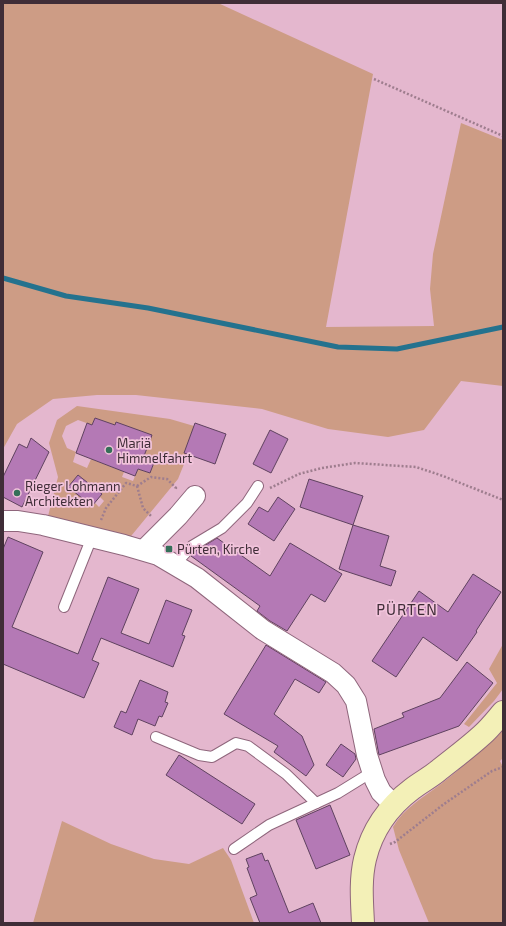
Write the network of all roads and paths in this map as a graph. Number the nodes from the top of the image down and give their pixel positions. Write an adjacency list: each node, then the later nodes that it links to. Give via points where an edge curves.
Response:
1 (374, 79): 2 (path)
2 (503, 136)
3 (138, 486): 5 (path, via 151,477 166,479 176,488); 10 (path, via 143,508 151,516); 11 (path, via 126,483 106,508)
4 (258, 486): 8 (lane)
5 (171, 493)
6 (195, 496): 12 (street)
7 (503, 500): 8 (path, via 416,467 355,463 299,474 267,490)
8 (247, 504): 13 (lane, via 222,528 192,546)
9 (3, 521): 11 (street)
10 (148, 522)
11 (96, 530): 12 (street); 14 (lane)
12 (144, 550): 13 (street)
13 (175, 564): 18 (street, via 263,630 333,673 346,685 356,701)
14 (64, 607)
15 (503, 712): 20 (main road, via 472,744)
16 (156, 737): 19 (lane, via 199,756 212,757 236,743 248,746 286,774)
17 (503, 767): 21 (path, via 492,771 444,804)
18 (372, 772): 19 (lane); 20 (street, via 381,792)
19 (316, 803): 22 (lane, via 269,825)
20 (394, 804): 23 (main road, via 374,834 366,859 362,882)
21 (395, 842)
22 (234, 849)
23 (362, 923)

